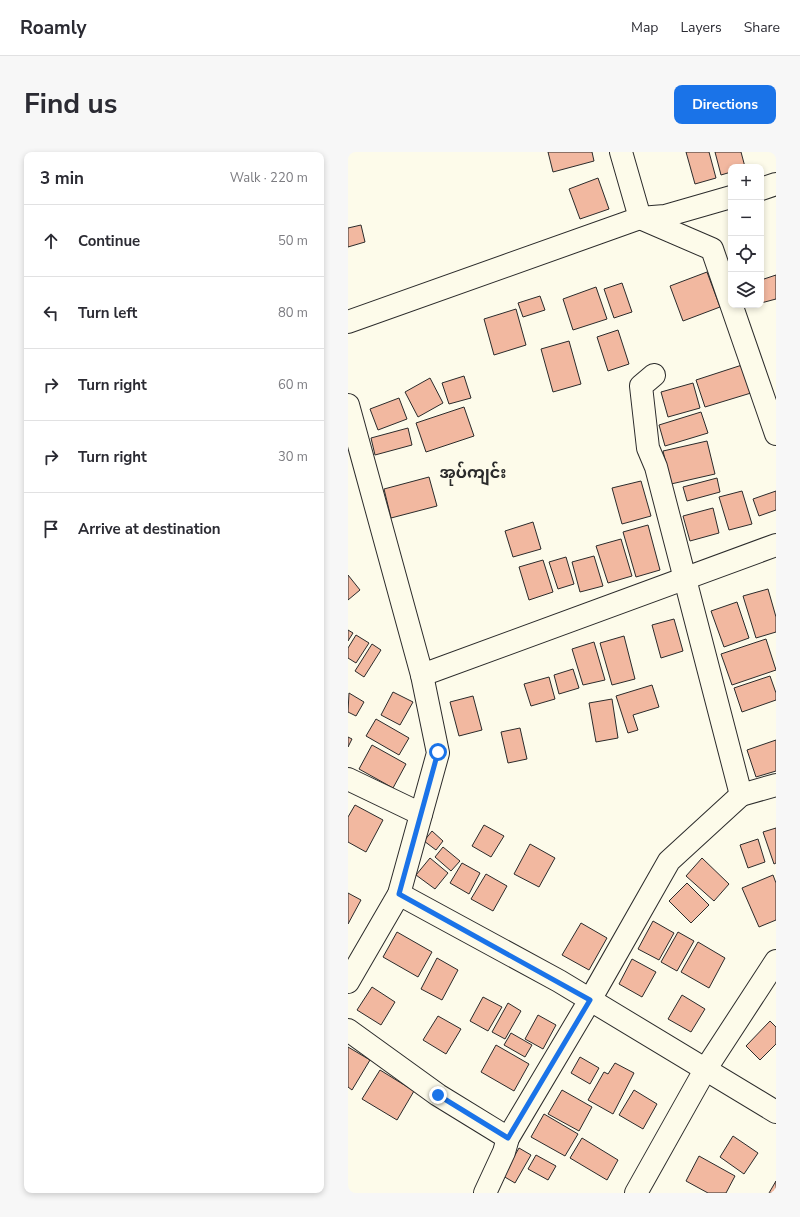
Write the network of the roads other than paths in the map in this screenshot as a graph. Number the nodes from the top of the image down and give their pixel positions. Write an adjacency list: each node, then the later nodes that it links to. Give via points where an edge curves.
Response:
1 (622, 152): 5 (street)
2 (776, 184): 3 (street)
3 (764, 187)
4 (728, 198): 5 (street, via 664,216)
5 (640, 218): 6 (street); 9 (street, via 712,249)
6 (348, 322)
7 (654, 375): 11 (street, via 641,386 648,448 656,467)
8 (348, 405): 12 (street)
9 (776, 434)
10 (776, 545): 11 (street)
11 (684, 578): 12 (street); 15 (street)
12 (422, 675): 16 (street, via 438,752)
13 (348, 779): 16 (street)
14 (776, 785): 15 (street)
15 (741, 795): 20 (street, via 669,861)
16 (421, 814): 17 (street)
17 (399, 894): 19 (street); 20 (street)
18 (776, 961): 22 (street)
19 (348, 982)
20 (590, 1000): 22 (street); 24 (street)
21 (348, 1030): 24 (street, via 438,1095)
22 (705, 1070): 23 (street); 26 (street)
23 (776, 1112)
24 (508, 1138): 25 (street)
25 (485, 1193)
26 (636, 1193)

